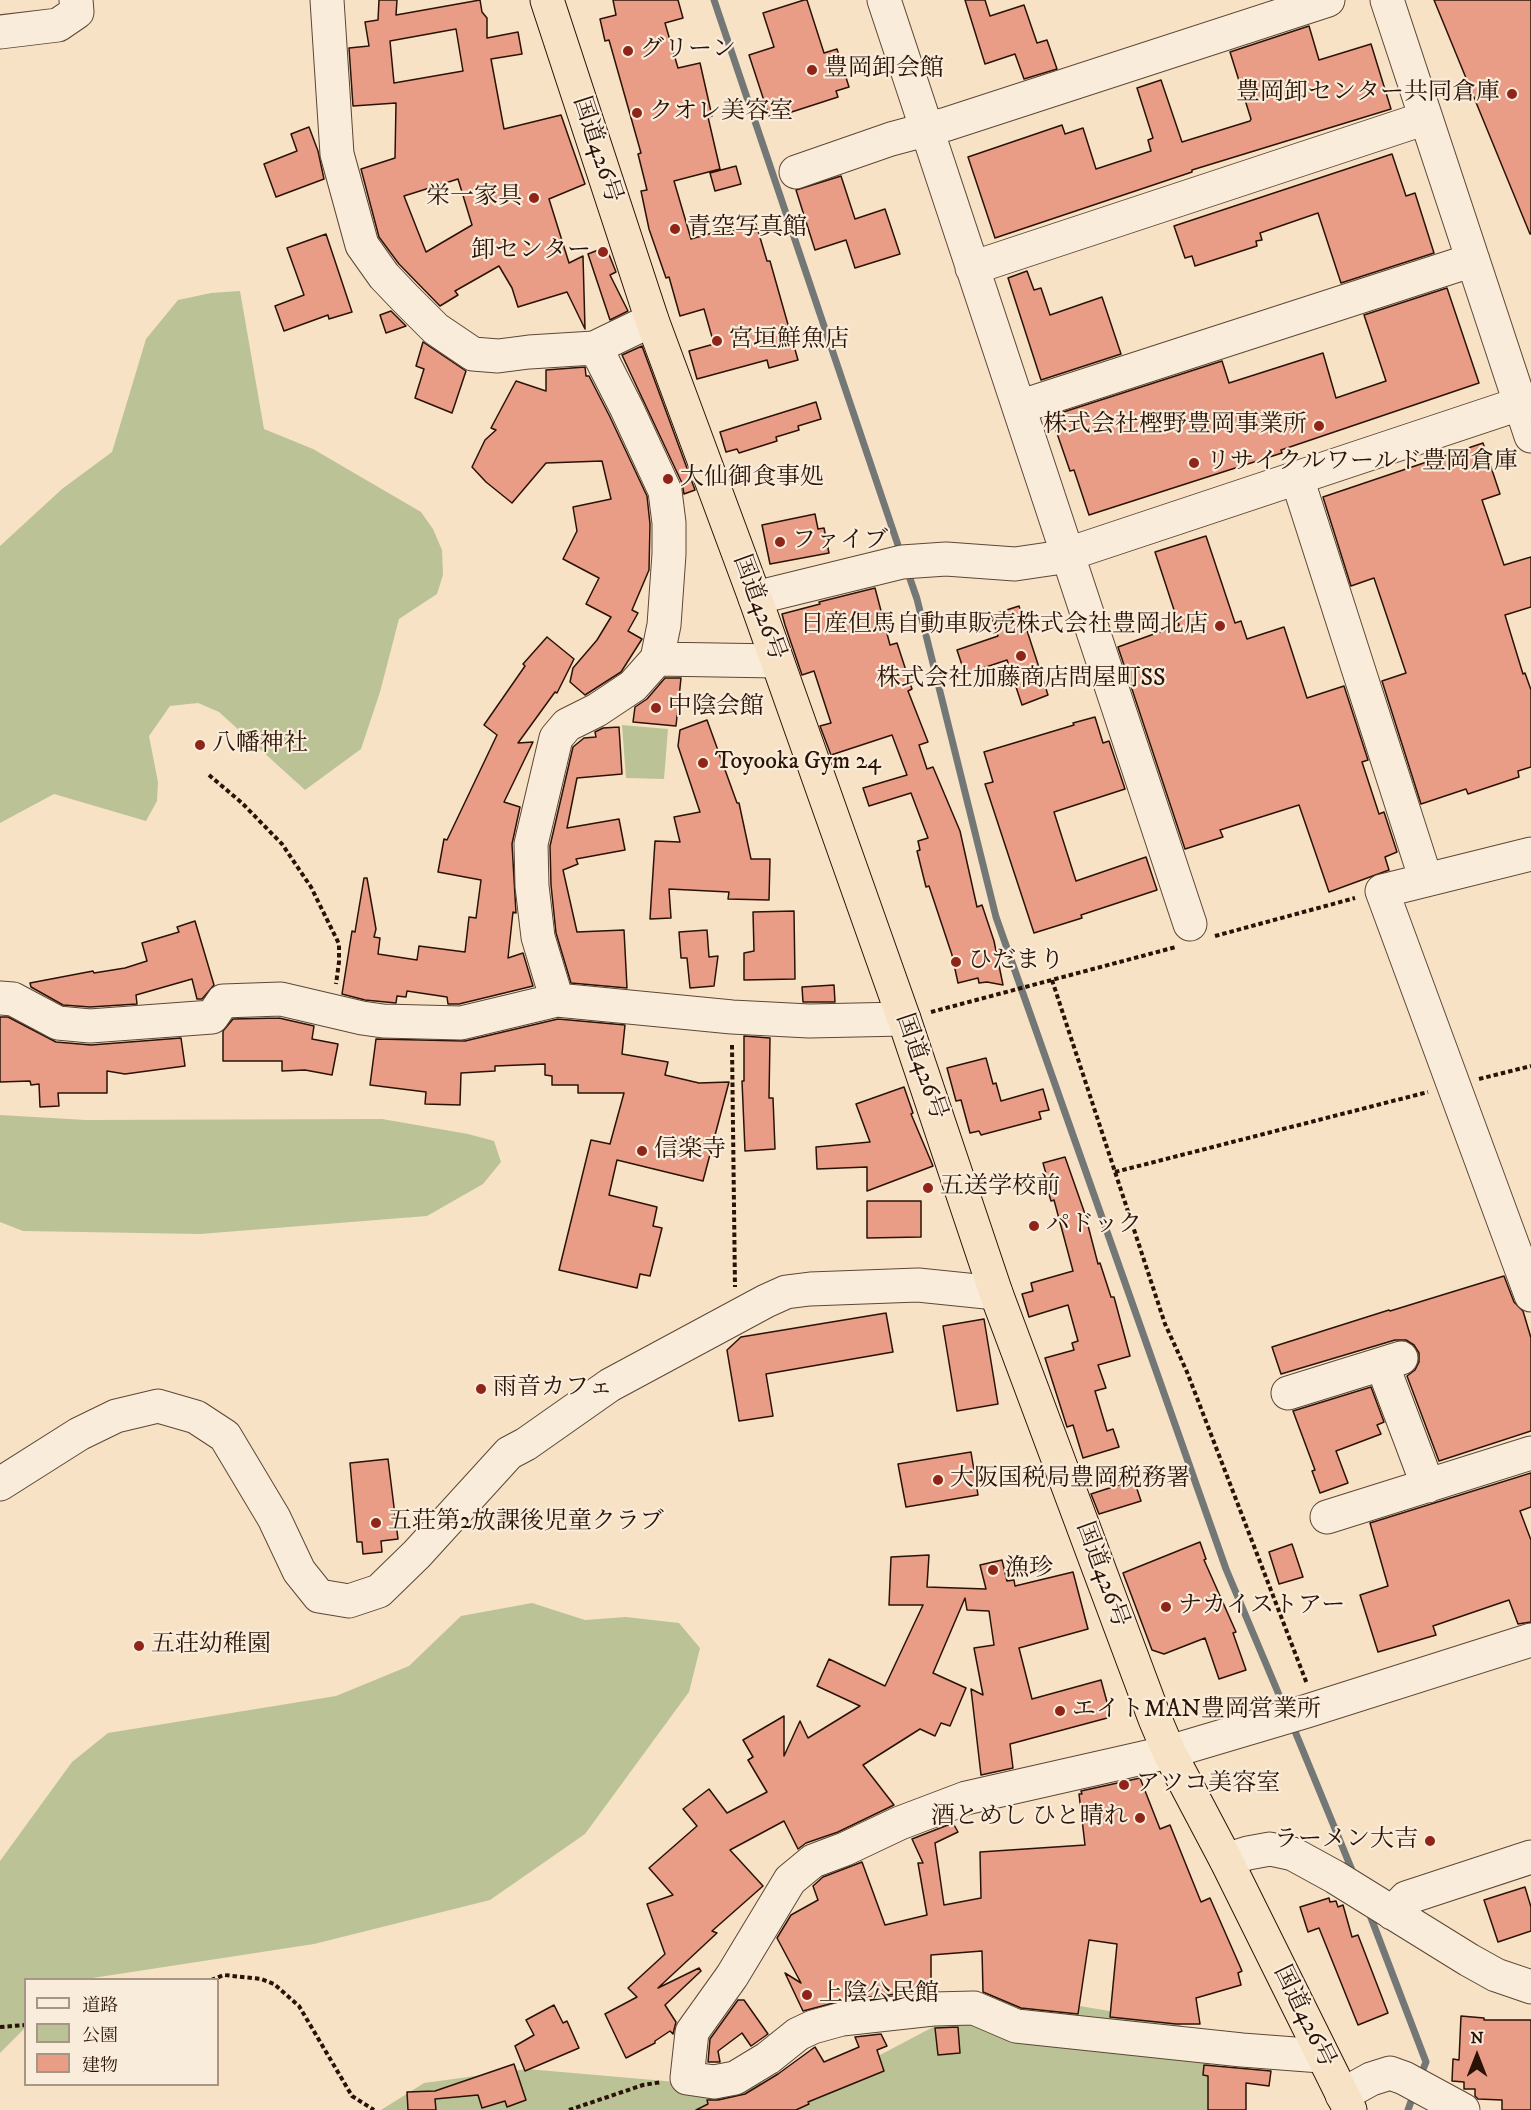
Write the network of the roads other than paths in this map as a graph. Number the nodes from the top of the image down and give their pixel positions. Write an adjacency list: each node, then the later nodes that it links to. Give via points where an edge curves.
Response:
1 (76, 0): 7 (street, via 77,12 58,25)
2 (327, 0): 14 (street, via 337,154 362,245 384,276 436,328 473,354 498,356)
3 (547, 0): 13 (highway, 国道426号)
4 (884, 0): 9 (street)
5 (1328, 0): 9 (street)
6 (1387, 0): 8 (street)
7 (0, 32)
8 (1426, 118): 11 (street); 12 (street)
9 (927, 130): 10 (street); 12 (street)
10 (796, 172)
11 (1473, 260): 15 (street); 16 (street)
12 (972, 268): 16 (street)
13 (652, 320): 14 (street); 20 (highway, 国道426号)
14 (594, 348): 21 (street, via 665,491 669,554 664,625)
15 (1526, 402): 17 (street); 18 (street)
16 (1019, 407): 19 (street)
17 (1531, 436)
18 (1297, 478): 19 (street); 24 (street)
19 (1067, 554): 20 (street, via 1015,564 946,559 902,562); 25 (street)
20 (755, 598): 22 (highway, 国道426号)
21 (657, 659): 22 (street); 27 (street, via 633,686 567,725 556,738 531,844 538,937)
22 (777, 661): 28 (highway, 国道426号)
23 (1531, 854): 24 (street)
24 (1426, 880): 30 (street, via 1382,891)
25 (1190, 924)
26 (0, 998): 27 (street, via 14,999 58,1023 90,1026 212,1017 224,1001 280,999 383,1021 461,1023)
27 (557, 1000): 28 (street, via 732,1017 809,1021)
28 (904, 1019): 29 (highway, 国道426号)
29 (996, 1293): 33 (street, via 918,1285 810,1289 766,1300 610,1385 509,1453 379,1591 349,1601 320,1596 299,1571 274,1518 225,1436 196,1417 158,1406 116,1416 79,1434); 37 (highway, 国道426号)
30 (1531, 1295)
31 (1288, 1393): 34 (street, via 1392,1361)
32 (1531, 1454): 34 (street)
33 (0, 1484)
34 (1428, 1486): 35 (street)
35 (1327, 1517)
36 (1531, 1640): 37 (street)
37 (1169, 1752): 39 (highway, 国道426号); 42 (street, via 966,1798 813,1861 790,1880 732,1976 692,2032 687,2078 714,2082 735,2078 813,2027 842,2019 933,2009 974,2008 1016,2026)
38 (1531, 1857): 40 (street, via 1406,1898)
39 (1226, 1860): 40 (street, via 1259,1850 1280,1850 1307,1860); 42 (highway, 国道426号)
40 (1388, 1910): 41 (street, via 1469,1960)
41 (1531, 1987)
42 (1321, 2056): 43 (highway, 国道426号)
43 (1346, 2102): 44 (street, via 1386,2073 1416,2084)
44 (1463, 2110)

